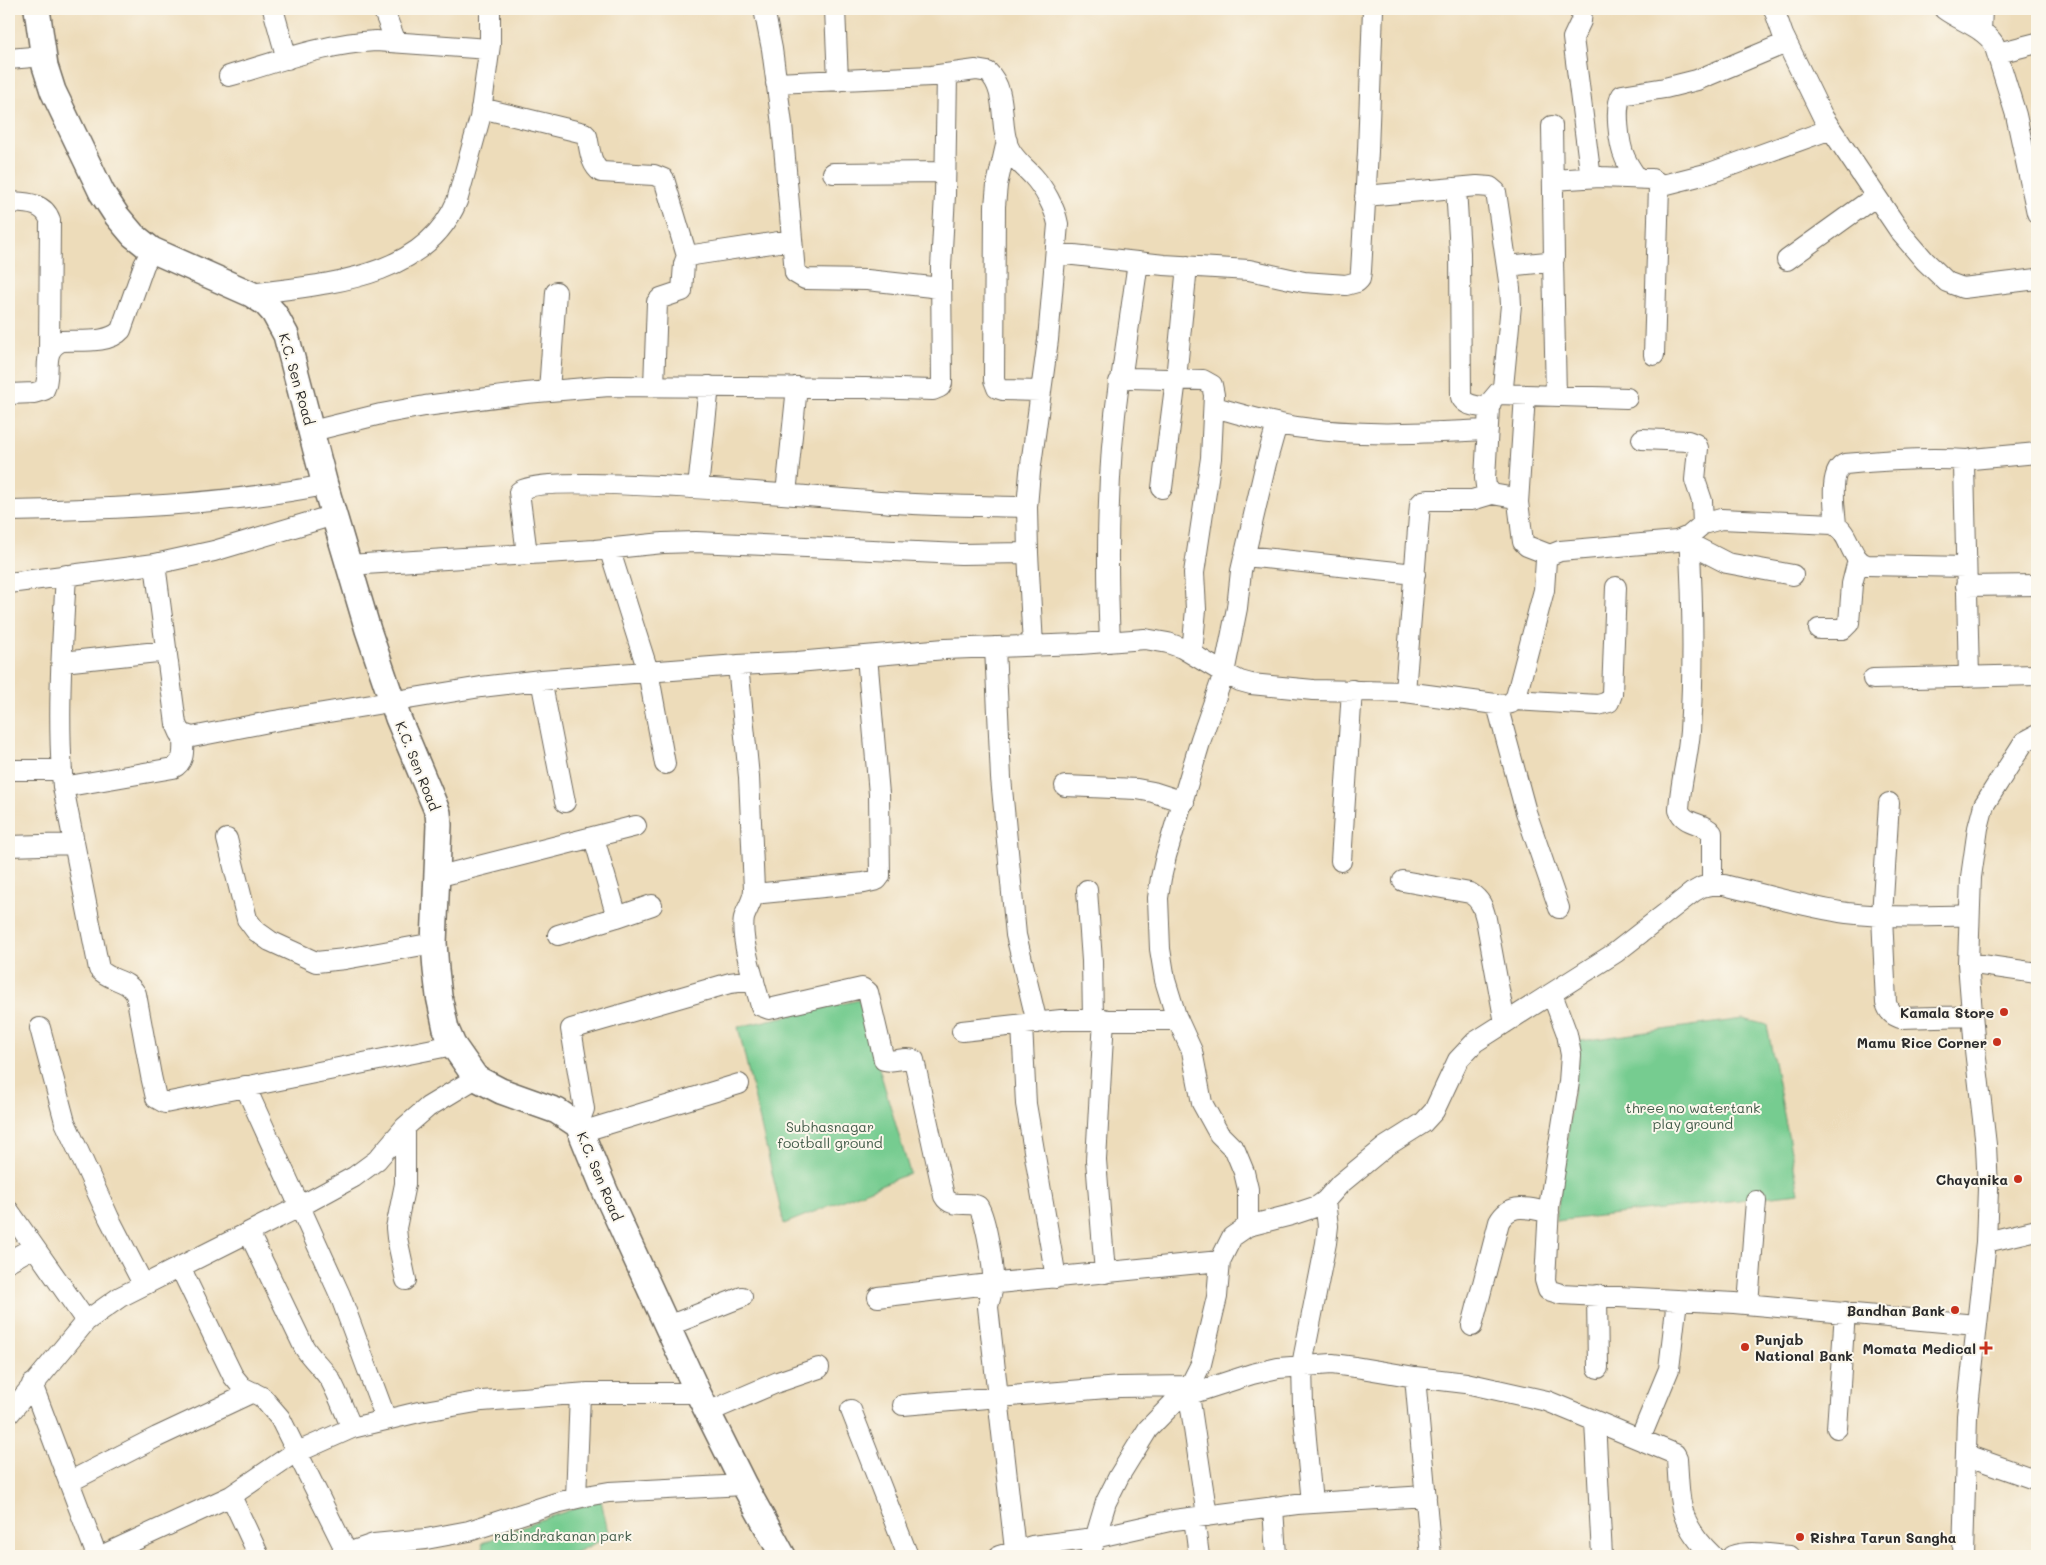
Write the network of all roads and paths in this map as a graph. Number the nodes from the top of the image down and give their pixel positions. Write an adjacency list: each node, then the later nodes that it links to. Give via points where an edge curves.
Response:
1 (37, 9): 18 (street, K.C. Sen Road)
2 (274, 9): 20 (street)
3 (383, 9): 13 (street)
4 (490, 9): 16 (street)
5 (764, 9): 24 (street)
6 (835, 9): 23 (street)
7 (1373, 9): 36 (street)
8 (1582, 9): 31 (street, via 1573,38 1588,164 1594,175)
9 (1774, 9): 14 (street)
10 (1944, 9): 12 (street)
11 (1982, 9): 12 (street)
12 (1981, 31): 17 (street, via 1991,39)
13 (396, 42): 16 (street); 20 (street, via 355,42)
14 (1786, 43): 27 (street); 32 (street, via 1697,80 1622,95 1618,105 1620,143 1627,164)
15 (2037, 43): 17 (street)
16 (489, 49): 25 (street)
17 (1998, 53): 39 (street, via 2016,116)
18 (44, 56): 19 (street); 41 (street, K.C. Sen Road, via 57,99 102,194 117,216)
19 (9, 59)
20 (287, 59): 22 (street)
21 (946, 74): 23 (street); 28 (street, via 983,70 991,76 998,86); 29 (street)
22 (229, 76)
23 (838, 81): 24 (street)
24 (776, 83): 40 (street)
25 (482, 108): 43 (street, via 584,133 593,162 601,172 654,175 664,179); 52 (street, via 457,201 432,238 410,255 354,277)
26 (1552, 126): 33 (street)
27 (1831, 129): 34 (street, via 1710,174); 37 (street)
28 (1007, 141): 42 (street, via 1017,161 1035,178 1056,214); 61 (street, via 995,206 994,380 1003,390)
29 (945, 172): 30 (street); 50 (street)
30 (833, 173)
31 (1600, 178): 32 (street); 33 (street)
32 (1637, 178): 34 (street, via 1652,179)
33 (1553, 180): 44 (street)
34 (1659, 186): 54 (street)
35 (1456, 188): 36 (street); 48 (street, via 1486,186 1496,192); 66 (street, via 1461,397 1469,405)
36 (1365, 196): 47 (street, via 1360,279 1352,284 1304,282 1249,270)
37 (1876, 196): 45 (street); 49 (street, via 1909,242 1951,285 1963,288)
38 (9, 202): 53 (street, via 41,207 47,211 50,220)
39 (2037, 213)
40 (792, 240): 43 (street); 50 (street, via 794,270 801,278 897,282)
41 (152, 250): 52 (street, K.C. Sen Road); 53 (street, via 116,335 62,341)
42 (1056, 253): 46 (street); 61 (street)
43 (687, 256): 57 (street, via 682,291 657,302)
44 (1553, 260): 48 (street); 64 (street)
45 (1787, 260)
46 (1138, 262): 47 (street); 56 (street)
47 (1187, 266): 55 (street)
48 (1506, 266): 66 (street, via 1511,305 1505,379)
49 (2037, 279)
50 (941, 288): 59 (street, via 942,385 938,389)
51 (556, 292): 60 (street)
52 (251, 294): 70 (street, K.C. Sen Road, via 274,313 283,330)
53 (48, 354): 62 (street, via 48,381 44,390)
54 (1654, 355)
55 (1176, 379): 56 (street); 67 (street, via 1209,382 1213,388); 76 (street)
56 (1122, 380): 101 (street, via 1119,382 1115,415 1109,488 1107,581)
57 (654, 386): 58 (street); 60 (street)
58 (708, 386): 59 (street); 75 (street)
59 (797, 387): 77 (street)
60 (549, 391): 70 (street, via 425,406)
61 (1040, 391): 80 (street)
62 (9, 394)
63 (1525, 395): 64 (street); 66 (street); 79 (street)
64 (1556, 396): 65 (street)
65 (1627, 398)
66 (1493, 401): 69 (street)
67 (1214, 407): 68 (street); 105 (street, via 1211,458 1194,573 1196,609)
68 (1277, 424): 69 (street, via 1326,431 1399,434); 89 (street)
69 (1488, 430): 78 (street, via 1485,478)
70 (312, 431): 74 (street, K.C. Sen Road)
71 (1642, 439): 84 (street, via 1696,444 1694,480 1702,501)
72 (2037, 453): 73 (street)
73 (1967, 460): 83 (street, via 1918,458 1840,466 1835,476); 96 (street, via 1964,465)
74 (326, 485): 81 (street, via 276,495 191,504); 82 (street, K.C. Sen Road)
75 (698, 488): 77 (street); 87 (street, via 577,484 525,488 518,492 518,496)
76 (1162, 488)
77 (786, 494): 80 (street, via 897,504)
78 (1492, 494): 79 (street, via 1515,498); 93 (street, via 1477,499 1421,502)
79 (1518, 504): 88 (street, via 1524,542)
80 (1027, 507): 86 (street)
81 (9, 511)
82 (334, 515): 91 (street, via 214,551); 92 (street, K.C. Sen Road)
83 (1836, 525): 84 (street, via 1711,520); 90 (street, via 1845,534)
84 (1694, 535): 88 (street, via 1677,541 1560,551); 95 (street, via 1727,563); 136 (street, via 1690,733 1680,810 1684,817 1705,826 1712,833)
85 (609, 548): 86 (street, via 696,542 961,554); 87 (street); 109 (street)
86 (1028, 553): 102 (street)
87 (527, 554): 92 (street)
88 (1550, 555): 118 (street, via 1545,564 1544,590)
89 (1245, 556): 93 (street); 110 (street)
90 (1858, 560): 96 (street, via 1867,565); 100 (street, via 1852,584 1849,623 1846,628)
91 (155, 564): 94 (street); 104 (street)
92 (348, 565): 117 (street, K.C. Sen Road)
93 (1415, 574): 116 (street)
94 (66, 575): 97 (street); 107 (street)
95 (1793, 575)
96 (1966, 577): 98 (street); 112 (street)
97 (9, 583)
98 (2037, 585)
99 (1616, 587): 118 (street, via 1612,694 1608,702 1598,705)
100 (1819, 628)
101 (1110, 642): 102 (street); 105 (street, via 1156,640)
102 (1033, 646): 103 (street)
103 (995, 647): 106 (street); 154 (street, via 1001,778 1016,935)
104 (167, 651): 107 (street); 119 (street, via 176,724)
105 (1192, 653): 110 (street)
106 (867, 656): 108 (street); 138 (street, via 879,794 880,876 864,883)
107 (62, 662): 123 (street)
108 (738, 665): 109 (street); 138 (street, via 749,777)
109 (648, 671): 114 (street); 121 (street)
110 (1224, 673): 115 (street, via 1251,684); 126 (street)
111 (2037, 675): 112 (street)
112 (1969, 677): 113 (street)
113 (1873, 679)
114 (541, 680): 117 (street); 125 (street)
115 (1352, 690): 116 (street); 133 (street)
116 (1405, 692): 118 (street)
117 (392, 702): 119 (street, via 192,737); 134 (street, K.C. Sen Road, via 438,814)
118 (1506, 702): 140 (street, via 1526,812)
119 (183, 735): 123 (street, via 182,759 173,768)
120 (2037, 735): 141 (street, via 2024,742 1984,805 1973,853)
121 (665, 764)
122 (9, 770): 123 (street)
123 (62, 778): 131 (street)
124 (1065, 786): 126 (street, via 1137,789)
125 (565, 802)
126 (1184, 802): 152 (street, via 1166,856 1158,898 1165,980)
127 (1888, 803): 142 (street)
128 (636, 826): 129 (street)
129 (594, 838): 134 (street); 143 (street)
130 (227, 839): 145 (street, via 247,919 270,941 316,962)
131 (74, 844): 132 (street); 160 (street, via 99,969 106,976 130,985 136,994 156,1098 165,1102)
132 (9, 846)
133 (1341, 861)
134 (436, 877): 145 (street, K.C. Sen Road)
135 (1403, 881): 153 (street, via 1463,891 1478,898 1483,905)
136 (1712, 885): 142 (street, via 1724,885 1822,909); 149 (street, via 1693,892 1615,953)
137 (1087, 890): 151 (street)
138 (754, 894): 148 (street, via 744,918 745,940)
139 (652, 905): 143 (street)
140 (1559, 908)
141 (1969, 915): 142 (street); 146 (street)
142 (1882, 916): 150 (street, via 1889,1011 1900,1018)
143 (617, 917): 144 (street)
144 (558, 935)
145 (434, 943): 157 (street, K.C. Sen Road, via 439,996)
146 (1968, 963): 147 (street); 150 (street)
147 (2037, 973)
148 (754, 980): 162 (street, via 730,983 571,1029 584,1109); 179 (street, via 761,1006 769,1009 862,988 868,992 884,1060 914,1060 944,1196 952,1203 978,1206 984,1216)
149 (1552, 994): 153 (street); 167 (street, via 1571,1055)
150 (1972, 1016): 171 (street, via 1986,1145)
151 (1098, 1019): 152 (street); 154 (street); 176 (street, via 1096,1160)
152 (1178, 1020): 168 (street, via 1192,1051 1200,1094 1209,1118 1218,1134 1234,1150 1244,1172 1248,1189)
153 (1505, 1023): 164 (street, via 1474,1042 1458,1060 1429,1117 1385,1147 1340,1184)
154 (1030, 1024): 156 (street); 177 (street, via 1026,1104)
155 (40, 1028): 180 (street, via 65,1122)
156 (962, 1031)
157 (453, 1045): 158 (street, K.C. Sen Road); 160 (street)
158 (476, 1078): 161 (street, via 428,1107); 162 (street, K.C. Sen Road, via 501,1091 557,1110)
159 (739, 1084): 162 (street)
160 (245, 1086): 165 (street)
161 (405, 1126): 165 (street, via 367,1168); 178 (street, via 404,1184 396,1228)
162 (579, 1128): 189 (street, K.C. Sen Road)
163 (1756, 1201): 185 (street)
164 (1325, 1202): 168 (street); 191 (street, via 1326,1243)
165 (299, 1208): 170 (street); 204 (street, via 340,1295)
166 (9, 1211): 172 (street)
167 (1549, 1212): 181 (street, via 1548,1290); 190 (street, via 1518,1208 1504,1214 1499,1222)
168 (1248, 1226): 174 (street, via 1232,1237)
169 (2037, 1230): 171 (street)
170 (250, 1233): 175 (street); 206 (street, via 304,1348 330,1380)
171 (1986, 1242): 188 (street)
172 (34, 1247): 173 (street); 187 (street)
173 (9, 1261)
174 (1220, 1261): 176 (street); 197 (street, via 1217,1297 1206,1347)
175 (180, 1267): 180 (street); 196 (street, via 233,1376 242,1387)
176 (1105, 1273): 177 (street)
177 (1056, 1278): 179 (street)
178 (406, 1280)
179 (993, 1283): 182 (street); 199 (street, via 988,1307)
180 (143, 1284): 187 (street)
181 (1598, 1295): 184 (street); 193 (street)
182 (878, 1296)
183 (742, 1297): 189 (street)
184 (1677, 1300): 185 (street); 208 (street, via 1669,1369)
185 (1748, 1304): 186 (street)
186 (1845, 1312): 188 (street); 207 (street)
187 (86, 1321): 195 (street)
188 (1976, 1325): 210 (street)
189 (668, 1326): 200 (street, K.C. Sen Road)
190 (1472, 1326)
191 (1302, 1366): 194 (street, via 1332,1364); 197 (street, via 1252,1374); 217 (street)
192 (819, 1368): 200 (street)
193 (1598, 1368)
194 (1415, 1377): 205 (street, via 1523,1394); 215 (street)
195 (32, 1384): 203 (street); 212 (street)
196 (254, 1392): 209 (street, via 280,1418); 212 (street)
197 (1186, 1393): 199 (street, via 1119,1387); 219 (street); 220 (street, via 1148,1429 1128,1460 1106,1502)
198 (580, 1394): 200 (street); 204 (street, via 482,1401); 216 (street)
199 (998, 1397): 201 (street); 222 (street)
200 (703, 1402): 213 (street, K.C. Sen Road)
201 (903, 1406)
202 (851, 1410): 227 (street)
203 (9, 1414)
204 (386, 1419): 206 (street)
205 (1595, 1421): 208 (street); 231 (street)
206 (352, 1428): 209 (street)
207 (1836, 1428)
208 (1640, 1439): 232 (street, via 1675,1454 1683,1516 1699,1543)
209 (298, 1451): 214 (street); 223 (street)
210 (1966, 1455): 211 (street); 235 (street)
211 (2037, 1480)
212 (69, 1482): 224 (street)
213 (744, 1485): 216 (street, via 609,1492); 226 (street, K.C. Sen Road)
214 (231, 1496): 224 (street); 225 (street)
215 (1426, 1496): 217 (street); 230 (street)
216 (576, 1498): 221 (street, via 469,1531)
217 (1312, 1503): 218 (street)
218 (1273, 1507): 219 (street); 229 (street)
219 (1200, 1517): 220 (street, via 1174,1520); 228 (street)
220 (1092, 1547): 222 (street)
221 (376, 1550): 223 (street)
222 (1007, 1553)
223 (343, 1555)
224 (99, 1556)
225 (259, 1556)
226 (784, 1556)
227 (908, 1556)
228 (1199, 1556)
229 (1276, 1556)
230 (1432, 1556)
231 (1602, 1556)
232 (1713, 1556)
233 (1732, 1556): 234 (street)
234 (1790, 1556)
235 (1963, 1556)

